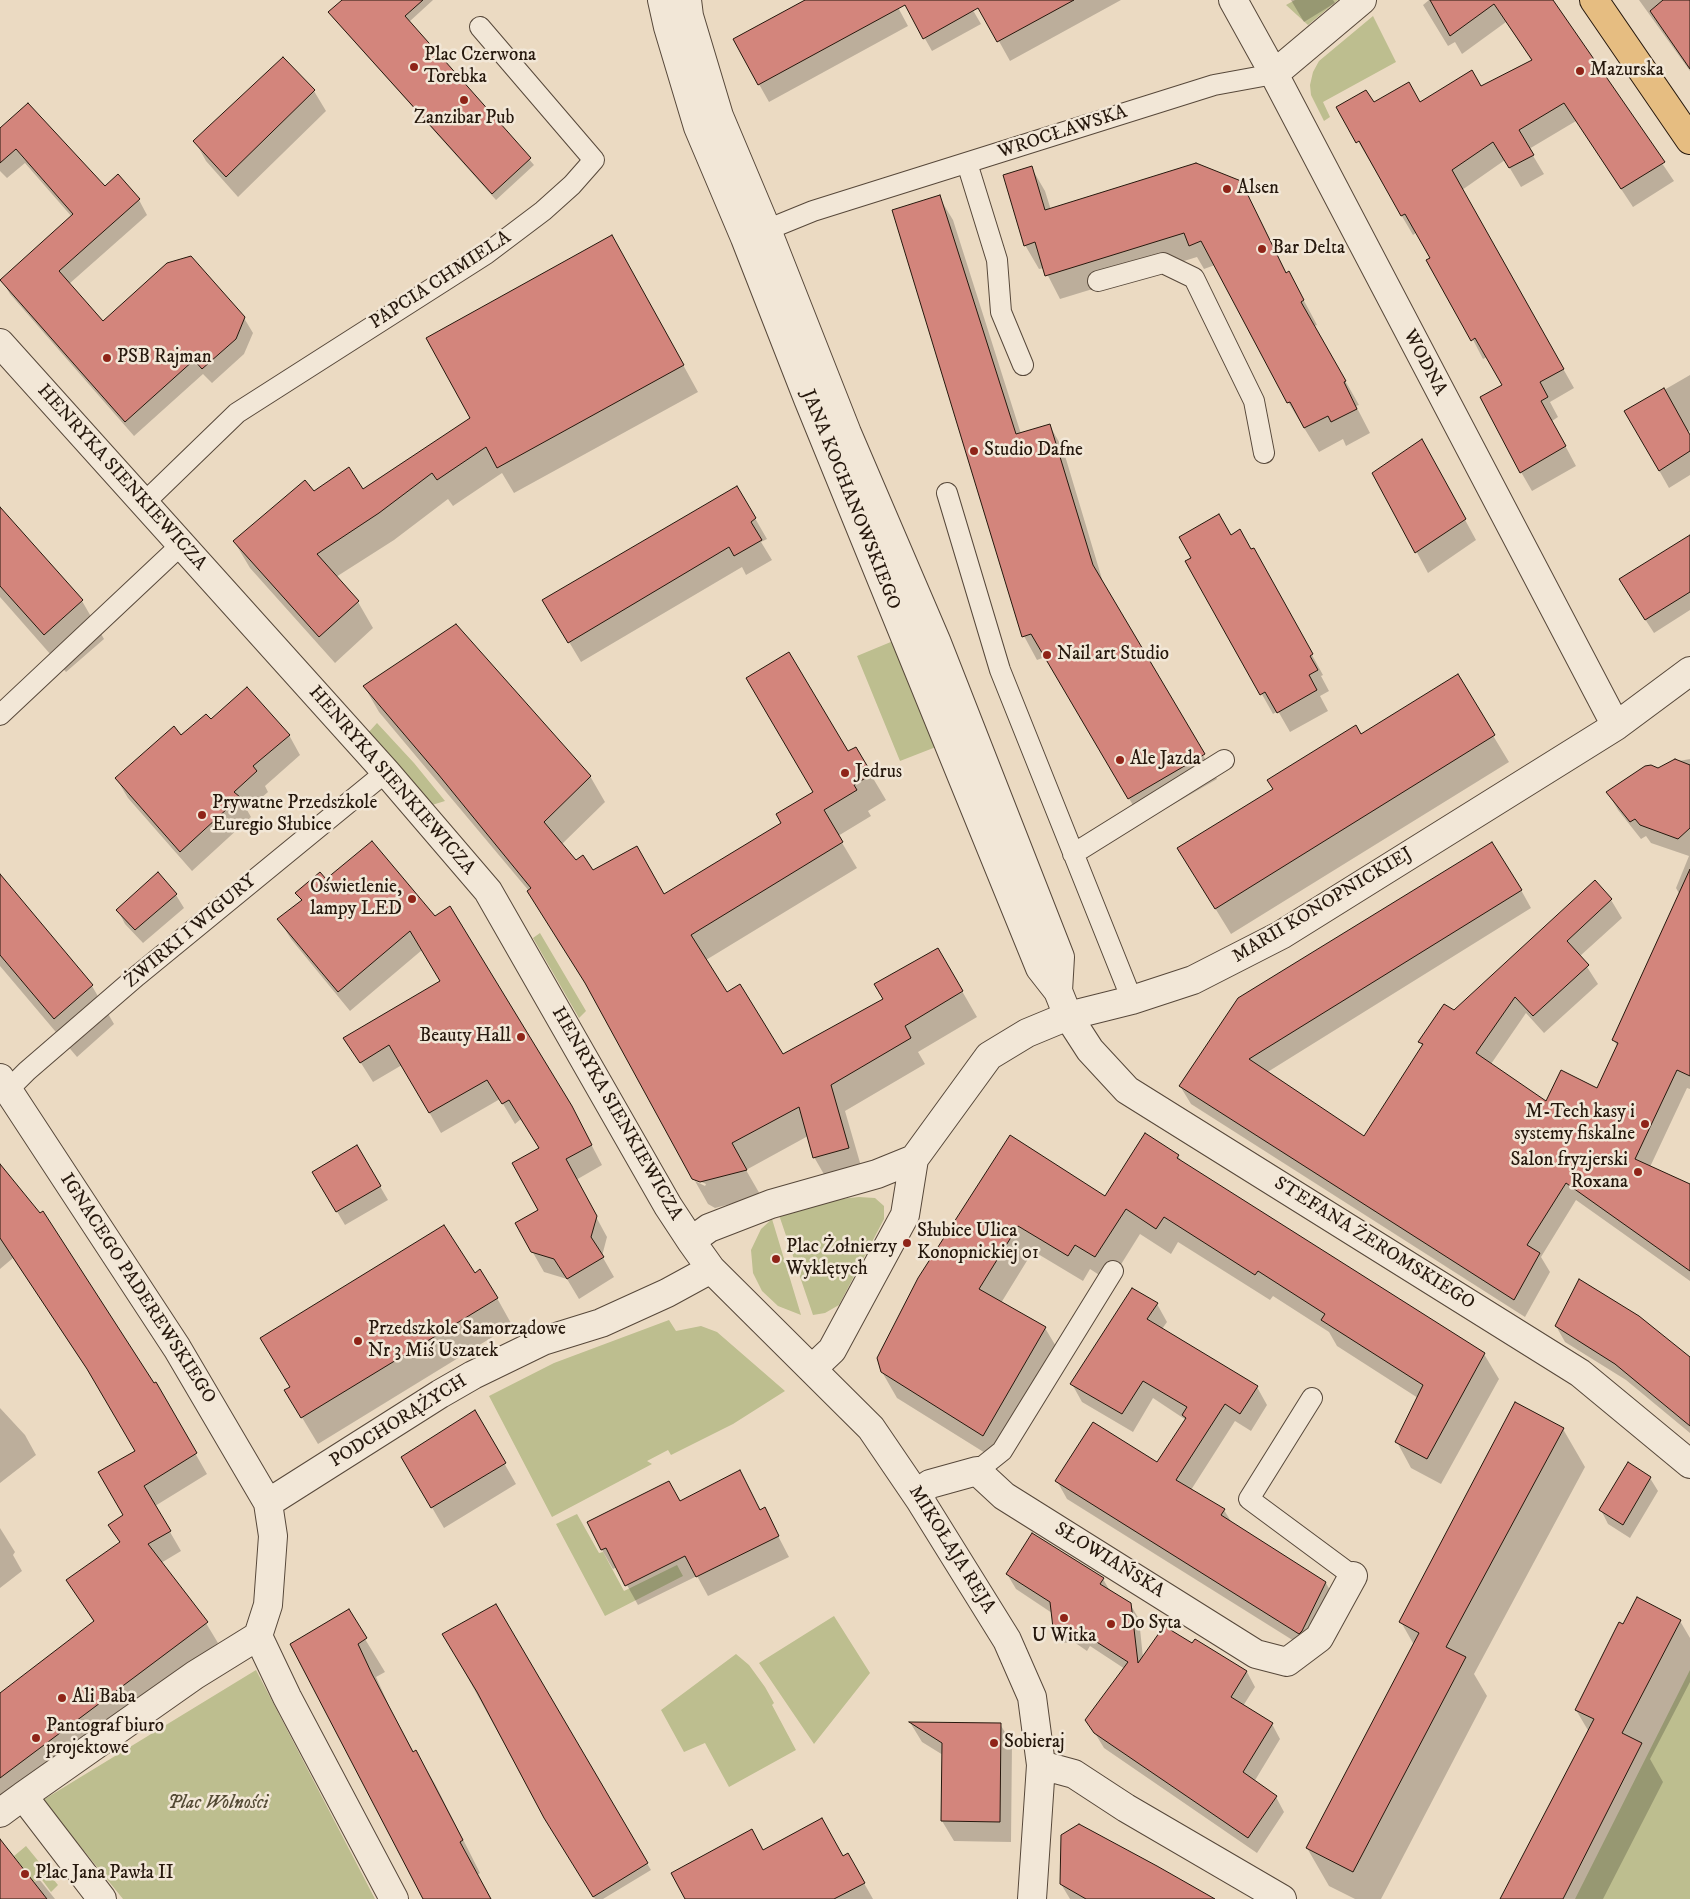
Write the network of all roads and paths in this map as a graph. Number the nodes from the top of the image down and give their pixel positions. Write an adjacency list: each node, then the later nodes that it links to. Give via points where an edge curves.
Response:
1 (662, 0): 10 (street, JANA KOCHANOWSKIEGO, via 698,126)
2 (688, 0): 10 (street, JANA KOCHANOWSKIEGO, via 689,16)
3 (1232, 0): 7 (street, WODNA)
4 (1362, 0): 7 (street, WROCŁAWSKA)
5 (1594, 0): 8 (main road)
6 (480, 27): 16 (lane, PAPCIA CHMIELA, via 594,160 543,211 486,254 237,413)
7 (1274, 74): 9 (lane, WROCŁAWSKA, via 1214,85); 20 (street, WODNA)
8 (1689, 138)
9 (967, 163): 10 (lane, WROCŁAWSKA, via 813,211); 13 (lane, via 997,260 1001,312)
10 (756, 234): 25 (street, JANA KOCHANOWSKIEGO, via 808,399 1040,968)
11 (1098, 281): 14 (lane, via 1163,263 1194,278 1254,401)
12 (0, 343): 16 (street, HENRYKA SIENKIEWICZA)
13 (1023, 365)
14 (1264, 453)
15 (947, 493): 23 (lane, via 1000,670)
16 (144, 503): 17 (street, HENRYKA SIENKIEWICZA)
17 (180, 545): 19 (lane); 22 (street, HENRYKA SIENKIEWICZA)
18 (1690, 671): 20 (street, MARII KONOPNICKIEJ)
19 (0, 714)
20 (1616, 726): 24 (street, MARII KONOPNICKIEJ, via 1280,935 1193,980)
21 (1224, 760): 23 (lane)
22 (386, 772): 26 (lane, ŻWIRKI I WIGURY); 28 (street, HENRYKA SIENKIEWICZA, via 488,891 663,1198)
23 (1073, 854): 24 (lane)
24 (1132, 1000): 25 (street, MARII KONOPNICKIEJ)
25 (1063, 1004): 27 (street, MARII KONOPNICKIEJ, via 1027,1033 988,1056); 33 (street, STEFANA ŻEROMSKIEGO, via 1090,1050 1127,1090 1580,1373)
26 (3, 1089): 36 (street, IGNACEGO PADEREWSKIEGO, via 177,1348)
27 (914, 1158): 28 (street, via 877,1174 770,1204 709,1228); 31 (street, MARII KONOPNICKIEJ, via 905,1215 832,1350)
28 (691, 1241): 29 (street, HENRYKA SIENKIEWICZA)
29 (711, 1269): 31 (street, MIKOŁAJA REJA); 36 (street, PODCHORĄŻYCH, via 601,1323 543,1341 473,1376)
30 (1113, 1271): 34 (lane, via 1002,1451)
31 (813, 1368): 35 (street, MIKOŁAJA REJA, via 871,1428)
32 (1312, 1398): 37 (lane, via 1249,1499)
33 (1690, 1464)
34 (977, 1471): 35 (street, via 930,1484); 37 (street, SŁOWIAŃSKA, via 1004,1496 1256,1654 1287,1662 1319,1638)
35 (916, 1494): 39 (street, MIKOŁAJA REJA, via 1007,1640 1032,1697)
36 (268, 1503): 38 (street, via 272,1546 268,1604)
37 (1353, 1576)
38 (258, 1636): 40 (street, via 195,1675); 43 (street)
39 (1041, 1765): 44 (street, MIKOŁAJA REJA); 45 (street, via 1074,1774)
40 (23, 1796): 41 (street); 42 (street)
41 (0, 1813)
42 (102, 1899)
43 (394, 1899)
44 (1032, 1899)
45 (1282, 1899)

